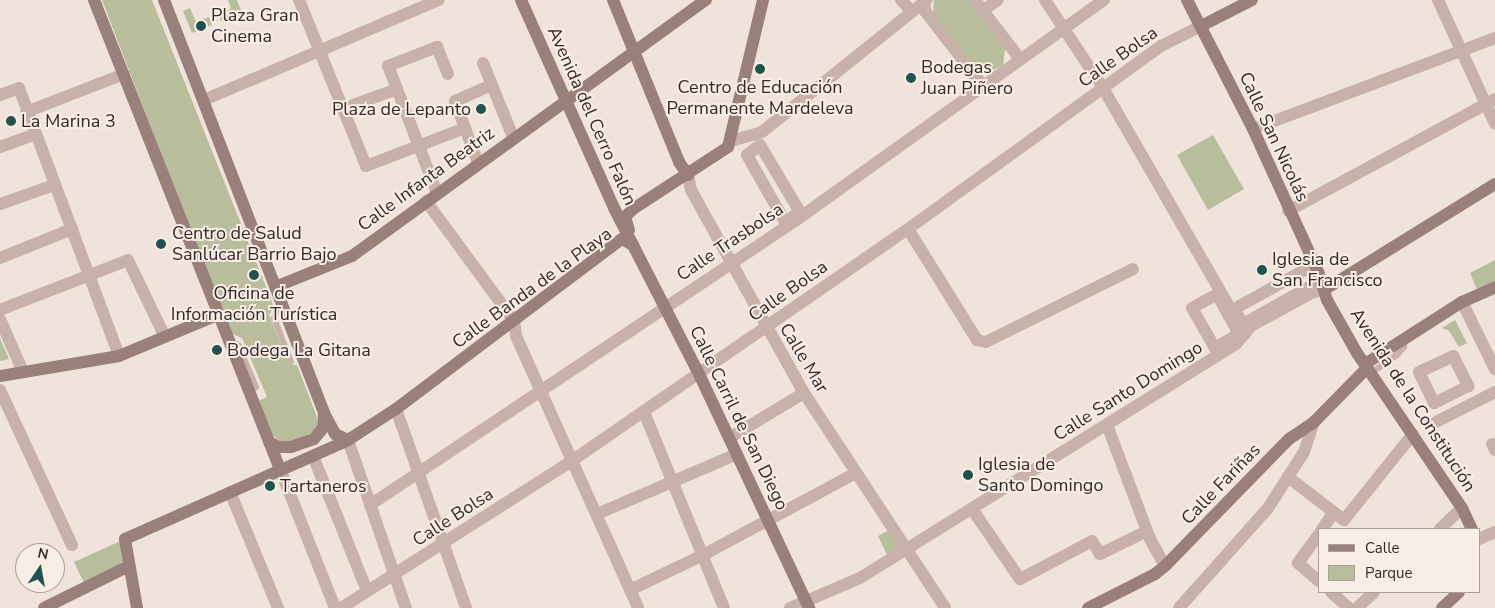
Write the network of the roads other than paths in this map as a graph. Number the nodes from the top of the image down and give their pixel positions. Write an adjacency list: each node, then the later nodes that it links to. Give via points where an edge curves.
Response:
1 (94, 0): 29 (street)
2 (164, 0): 36 (street)
3 (299, 0): 24 (street)
4 (439, 0): 18 (street)
5 (521, 0): 37 (street, Avenida del Cerro Falón)
6 (612, 0): 26 (street)
7 (706, 0): 26 (street, Calle Infanta Beatriz)
8 (763, 0): 46 (street)
9 (901, 0): 20 (street)
10 (975, 0): 19 (street)
11 (998, 0): 19 (street)
12 (1045, 0): 22 (street)
13 (1104, 0): 22 (street, Calle Trasbolsa)
14 (1187, 0): 21 (street, Calle San Nicolás)
15 (1252, 0): 21 (street, Calle Bolsa)
16 (1438, 0): 25 (street)
17 (925, 1): 20 (street, Calle Banda de la Playa); 32 (street, via 925,12)
18 (420, 4): 24 (street)
19 (984, 10): 27 (street)
20 (912, 12): 46 (street, Calle Banda de la Playa, via 762,132)
21 (1201, 26): 33 (street, Calle Bolsa, via 1161,46); 43 (street, Calle San Nicolás)
22 (1064, 29): 27 (street, Calle Trasbolsa); 33 (street)
23 (1495, 38): 25 (street)
24 (320, 50): 36 (street); 39 (street)
25 (1462, 51): 38 (street); 43 (street)
26 (634, 52): 37 (street, Calle Infanta Beatriz); 51 (street, via 679,162)
27 (1020, 59): 32 (street, Calle Trasbolsa)
28 (482, 63): 31 (street)
29 (124, 74): 40 (street); 73 (street)
30 (448, 74): 34 (street, via 437,47 388,66)
31 (492, 85): 42 (street, via 456,101); 45 (street)
32 (983, 86): 62 (street, Calle Trasbolsa)
33 (1103, 88): 59 (street, Calle Bolsa); 77 (street)
34 (397, 89): 39 (street); 48 (street)
35 (0, 95): 40 (street, via 18,88)
36 (204, 100): 65 (street)
37 (565, 100): 45 (street, Calle Infanta Beatriz); 60 (street, Avenida del Cerro Falón)
38 (1490, 102): 41 (street); 57 (street)
39 (345, 108): 48 (street, via 366,166)
40 (26, 112): 44 (street)
41 (1495, 124)
42 (465, 128): 48 (street); 50 (street)
43 (1253, 129): 57 (street, Calle San Nicolás)
44 (36, 134): 49 (street); 53 (street)
45 (513, 137): 50 (street, Calle Infanta Beatriz)
46 (731, 142): 51 (street, Calle Banda de la Playa, via 724,152)
47 (760, 145): 47 (street, via 800,212 785,222 746,155)
48 (419, 146): 54 (street)
49 (0, 147)
50 (478, 163): 54 (street, Calle Infanta Beatriz)
51 (688, 175): 60 (street, Calle Banda de la Playa, via 625,217); 62 (street, Calle Mar, via 690,190)
52 (1495, 184): 67 (street)
53 (54, 185): 56 (street); 58 (street)
54 (437, 193): 55 (street, Calle Infanta Beatriz)
55 (426, 201): 65 (street, Calle Infanta Beatriz, via 352,256); 75 (street)
56 (0, 204)
57 (1288, 211): 67 (street, Calle San Nicolás)
58 (72, 229): 61 (street); 64 (street)
59 (908, 229): 63 (street, via 977,340 986,342); 76 (street, Calle Bolsa)
60 (633, 245): 70 (street, Calle Carril de San Diego); 75 (street, Calle Banda de la Playa, via 622,239)
61 (0, 258)
62 (730, 264): 70 (street, Calle Trasbolsa); 76 (street, Calle Mar)
63 (1133, 268)
64 (89, 275): 72 (street); 78 (street, via 128,260); 80 (street)
65 (274, 287): 69 (street)
66 (1495, 287): 68 (street, Calle Fariñas)
67 (1324, 290): 77 (street, Calle Santo Domingo, via 1313,292 1259,322); 82 (street, Avenida de la Constitución)
68 (1462, 302): 82 (street, Calle Fariñas, via 1404,337); 83 (street)
69 (281, 304): 81 (lane, via 274,318); 94 (street)
70 (666, 306): 85 (street, Calle Carril de San Diego); 88 (street, Calle Trasbolsa)
71 (1234, 309): 71 (street, via 1310,267 1315,276 1313,284 1243,324)
72 (0, 310)
73 (217, 315): 78 (street); 79 (street)
74 (0, 318): 84 (street)
75 (514, 321): 88 (street, via 516,336); 92 (street, Calle Banda de la Playa)
76 (766, 328): 85 (street, Calle Bolsa); 91 (street, Calle Mar)
77 (1245, 334): 97 (street, Calle Santo Domingo, via 1236,344)
78 (164, 337): 80 (street)
79 (227, 340): 87 (lane, via 238,345); 101 (street)
80 (119, 356): 84 (street)
81 (291, 362)
82 (1368, 368): 95 (street, Calle Fariñas); 98 (street, Avenida de la Constitución)
83 (1495, 368)
84 (23, 372): 86 (street)
85 (699, 374): 93 (street, Calle Bolsa); 99 (street, Calle Carril de San Diego)
86 (0, 376)
87 (256, 387)
88 (540, 389): 104 (street); 106 (street, Calle Trasbolsa)
89 (0, 390): 125 (street)
90 (1495, 392): 96 (street)
91 (804, 393): 99 (street); 107 (street, Calle Mar)
92 (396, 409): 100 (street, Calle Banda de la Playa); 106 (street)
93 (644, 412): 104 (street, Calle Bolsa); 109 (street)
94 (324, 413): 100 (street, via 335,434); 101 (street, via 323,428 314,439 291,447 279,447)
95 (1314, 422): 108 (street, via 1304,452); 129 (street, Calle Fariñas, via 1289,440)
96 (1436, 422)
97 (1107, 425): 113 (street, Calle Santo Domingo); 120 (street)
98 (1413, 434): 112 (street, Avenida de la Constitución); 115 (street, via 1344,520)
99 (729, 438): 102 (street, Calle Carril de San Diego)
100 (348, 440): 103 (street, Calle Banda de la Playa); 111 (street)
101 (269, 442): 105 (street)
102 (737, 454): 109 (street); 116 (street, Calle Carril de San Diego)
103 (313, 456): 105 (street, Calle Banda de la Playa); 133 (street)
104 (573, 460): 114 (street); 124 (street, Calle Bolsa)
105 (280, 470): 110 (street, Calle Banda de la Playa); 141 (street)
106 (419, 470): 111 (street, Calle Trasbolsa); 124 (street)
107 (856, 473): 116 (street); 126 (street, Calle Mar)
108 (1288, 477): 115 (street); 150 (street, via 1268,508)
109 (674, 482): 114 (street); 127 (street)
110 (230, 492): 128 (street, Calle Banda de la Playa, via 124,539); 140 (street)
111 (370, 505): 130 (street)
112 (1462, 508): 118 (street); 119 (street, Avenida de la Constitución)
113 (972, 509): 120 (street, via 1020,578 1092,541 1100,554); 126 (street, Calle Santo Domingo)
114 (597, 514): 132 (street)
115 (1333, 514): 117 (street)
116 (768, 521): 127 (street); 137 (street, Calle Carril de San Diego)
117 (1323, 528)
118 (1441, 528)
119 (1472, 528)
120 (1147, 531): 129 (street)
121 (1495, 532): 123 (street)
122 (1318, 535): 131 (street, via 1298,563)
123 (1480, 539)
124 (444, 543): 130 (street, Calle Bolsa); 144 (street)
125 (72, 545)
126 (908, 550): 137 (street, Calle Santo Domingo); 148 (street, Calle Mar)
127 (704, 555): 132 (street); 146 (street)
128 (128, 566): 138 (street); 139 (street)
129 (1165, 566): 149 (street, Calle Fariñas)
130 (395, 574): 133 (street, Calle Bolsa); 143 (street)
131 (1318, 580)
132 (630, 590): 145 (street)
133 (367, 591): 142 (street, Calle Bolsa)
134 (1332, 593): 151 (street)
135 (1373, 593): 152 (street)
136 (1458, 593): 153 (street)
137 (808, 605): 147 (street, Calle Santo Domingo)
138 (44, 608)
139 (137, 608)
140 (278, 608)
141 (335, 608)
142 (341, 608)
143 (406, 608)
144 (466, 608)
145 (638, 608)
146 (724, 608)
147 (790, 608)
148 (945, 608)
149 (1088, 608)
150 (1179, 608)
151 (1349, 608)
152 (1357, 608)
153 (1442, 608)

